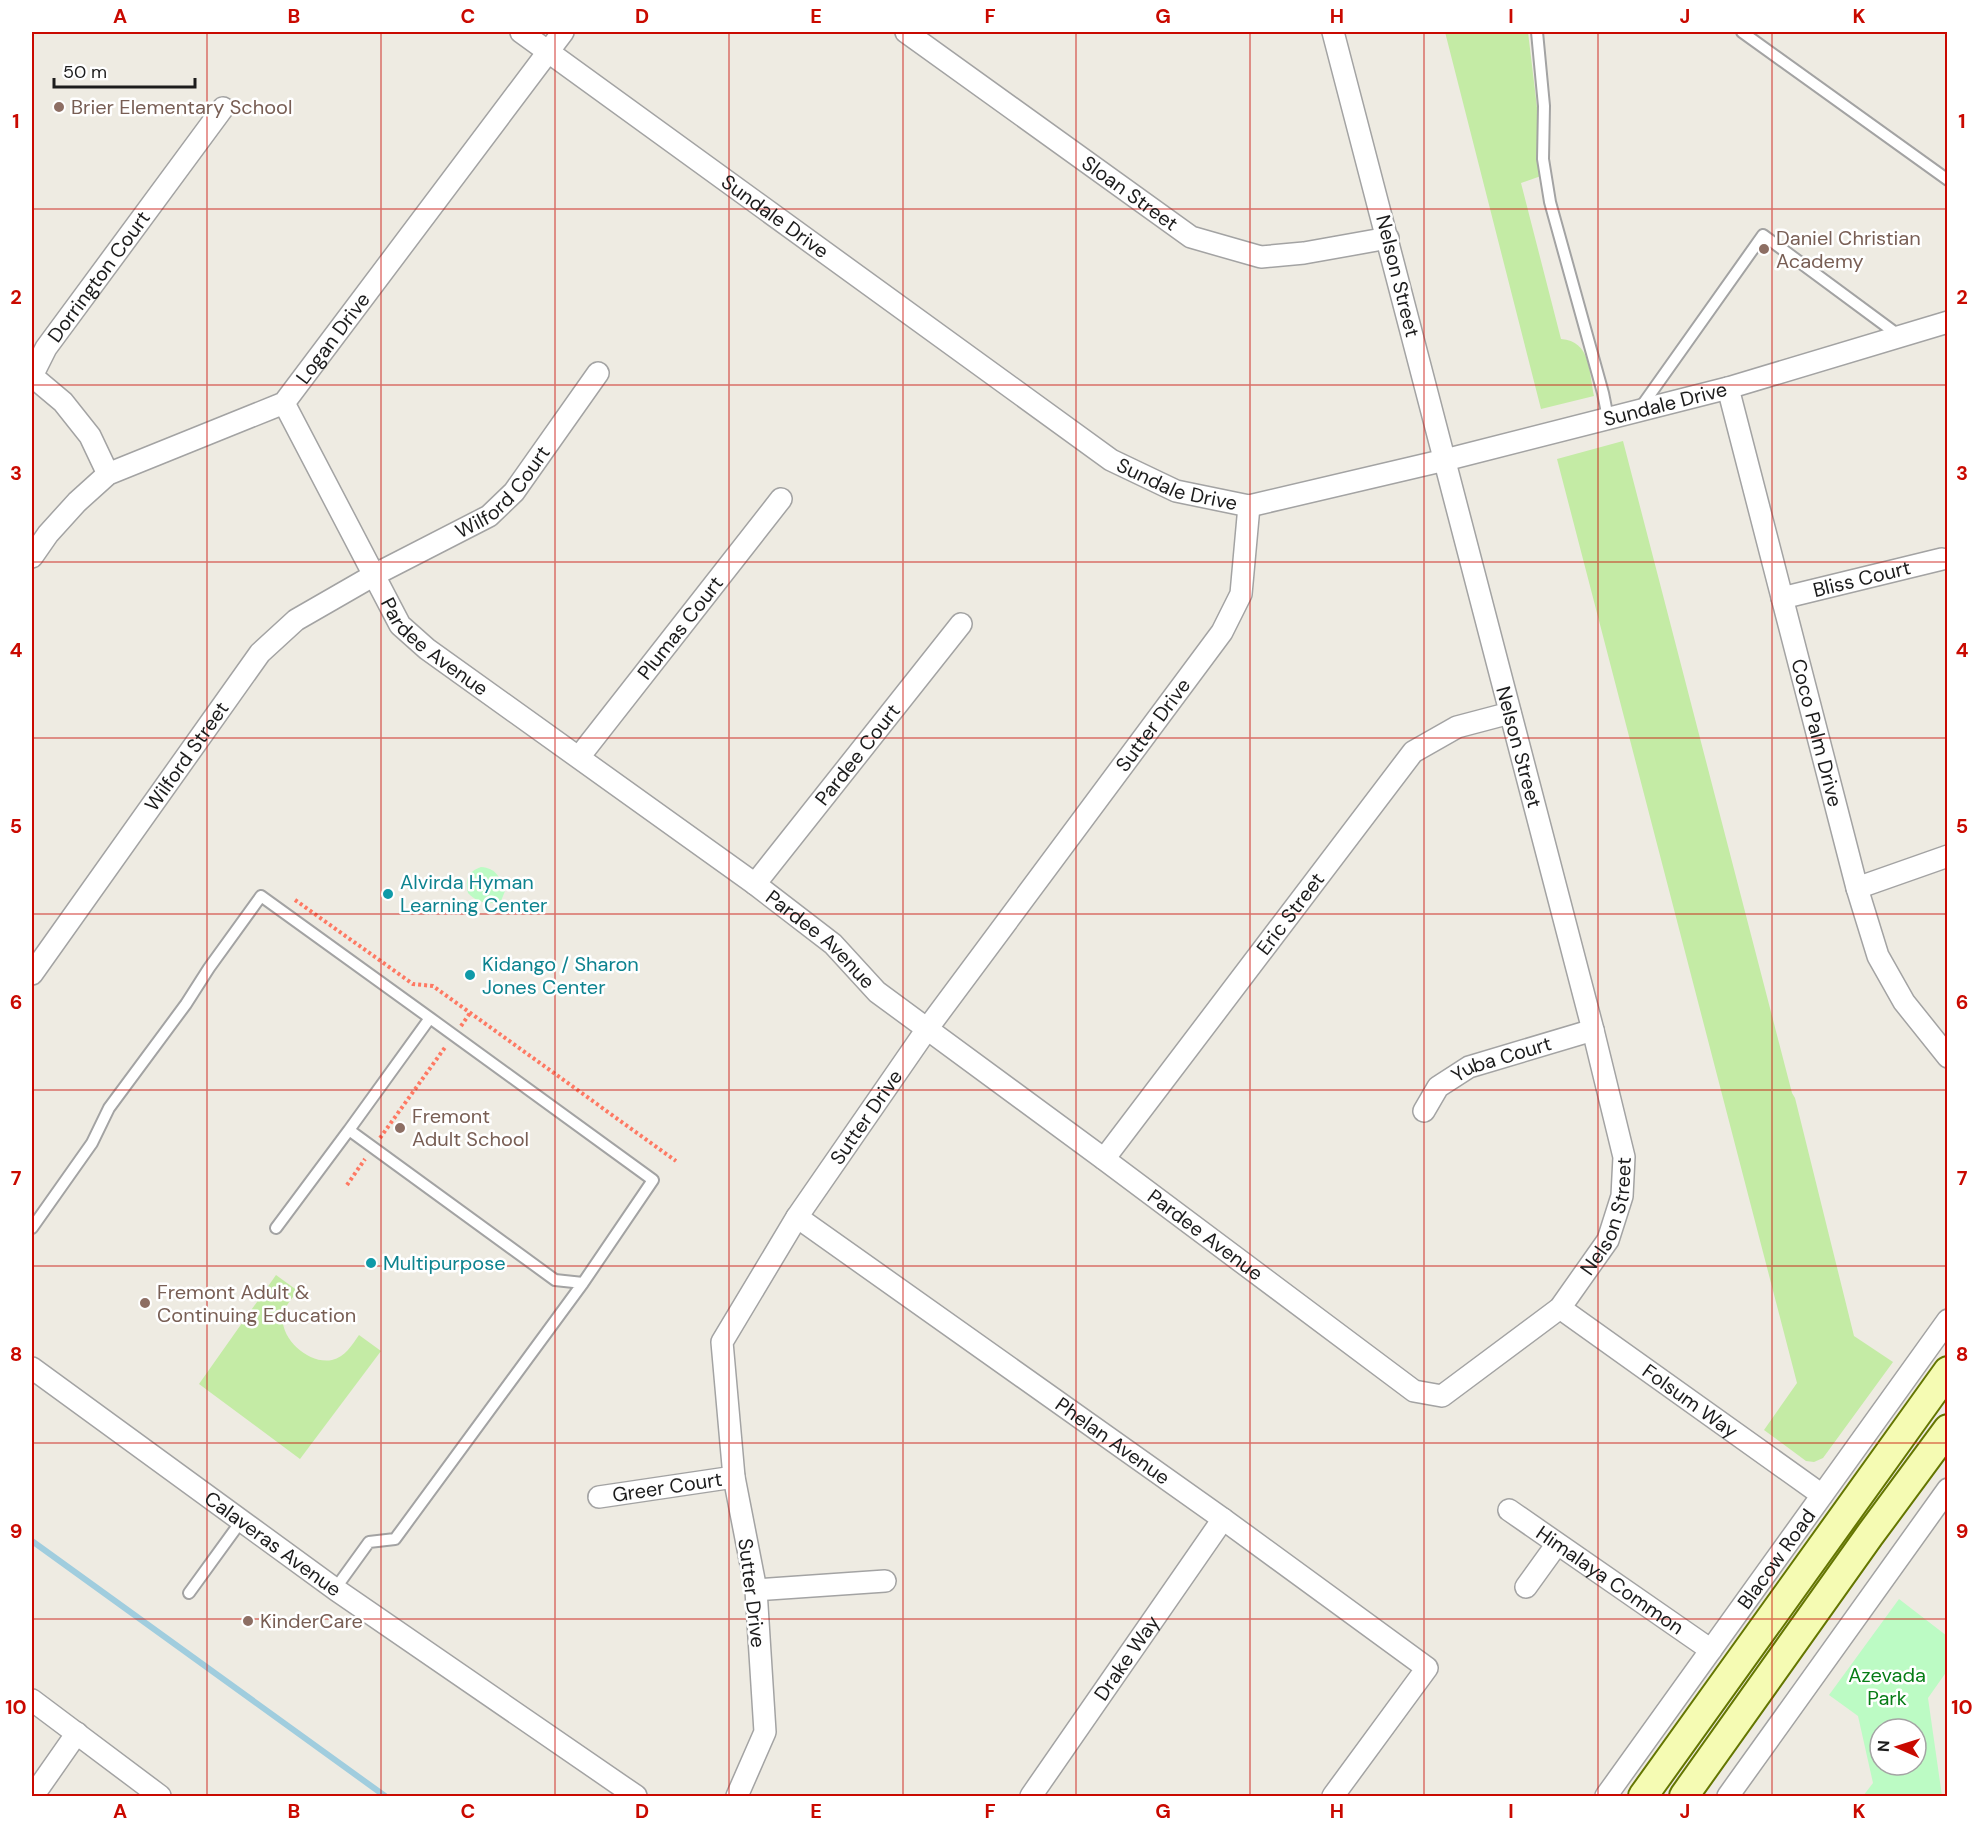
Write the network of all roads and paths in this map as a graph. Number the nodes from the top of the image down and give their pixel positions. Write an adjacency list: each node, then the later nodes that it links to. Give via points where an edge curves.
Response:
1 (521, 32): 7 (street, Sundale Drive)
2 (563, 32): 7 (street, Logan Drive)
3 (906, 32): 10 (street, Sloan Street, via 1191,237 1261,257)
4 (1333, 32): 10 (street, Nelson Street)
5 (1537, 32): 17 (lane, via 1544,106 1543,159 1550,202)
6 (1742, 32): 9 (lane)
7 (548, 51): 15 (street, Logan Drive); 21 (street, Sundale Drive, via 1111,460 1176,491)
8 (223, 108): 19 (street, Dorrington Court, via 46,348 32,376 63,402 90,436)
9 (1947, 180)
10 (1388, 238): 18 (street, Nelson Street)
11 (1947, 322): 12 (street, Sundale Drive)
12 (1901, 337): 14 (street, Sundale Drive); 16 (lane, via 1763,235)
13 (598, 373): 24 (street, Wilford Court, via 514,492 489,516)
14 (1728, 388): 16 (street, Sundale Drive); 25 (street, Coco Palm Drive)
15 (284, 403): 19 (street, Logan Drive); 24 (street, Pardee Avenue)
16 (1638, 411): 17 (street, Sundale Drive)
17 (1608, 418): 18 (street, Sundale Drive)
18 (1445, 460): 21 (street, Sundale Drive); 27 (street, Nelson Street)
19 (108, 474): 22 (street, Logan Drive, via 77,502)
20 (781, 498): 28 (street, Plumas Court)
21 (1249, 506): 36 (street, Sutter Drive, via 1241,594 1222,632)
22 (32, 557)
23 (1942, 559): 25 (street, Bliss Court)
24 (375, 574): 28 (street, Pardee Avenue, via 400,625 427,649); 33 (street, Wilford Street, via 296,620 260,653)
25 (1782, 598): 31 (street, Coco Palm Drive)
26 (961, 624): 30 (street, Pardee Court)
27 (1510, 713): 37 (street, Nelson Street); 43 (street, Eric Street, via 1457,727 1413,752)
28 (579, 757): 30 (street, Pardee Avenue)
29 (1947, 856): 31 (street)
30 (755, 884): 36 (street, Pardee Avenue, via 833,944 877,992)
31 (1857, 888): 39 (street, Coco Palm Drive, via 1878,956 1904,1002)
32 (292, 898): 34 (path, via 413,984 433,986)
33 (32, 974)
34 (470, 1013): 38 (path); 44 (path)
35 (430, 1018): 38 (lane); 41 (lane); 47 (lane, via 261,896 109,1108 92,1143)
36 (927, 1029): 43 (street, Pardee Avenue); 46 (street, Sutter Drive)
37 (1593, 1030): 40 (street, Yuba Court, via 1469,1067 1438,1087); 50 (street, Nelson Street, via 1624,1157 1622,1196 1608,1240)
38 (454, 1035): 42 (path); 49 (lane, via 652,1180)
39 (1947, 1057)
40 (1424, 1111)
41 (349, 1130): 42 (lane); 48 (lane)
42 (373, 1148): 45 (path); 49 (lane, via 555,1280)
43 (1104, 1159): 54 (street, Pardee Avenue, via 1414,1392)
44 (676, 1161)
45 (347, 1185)
46 (797, 1217): 56 (street, Sutter Drive, via 722,1342); 62 (street, Phelan Avenue)
47 (32, 1228)
48 (276, 1228)
49 (584, 1284): 66 (lane, via 395,1539 369,1542)
50 (1560, 1308): 54 (street, Nelson Street); 58 (street, Folsum Way)
51 (1947, 1320): 58 (street, Blacow Road)
52 (32, 1368): 61 (street, Calaveras Avenue)
53 (1947, 1371): 79 (main road, Blacow Road)
54 (1442, 1396)
55 (1947, 1430): 80 (main road)
56 (734, 1476): 59 (street, Greer Court); 67 (street, Sutter Drive)
57 (1947, 1490): 81 (street)
58 (1822, 1495): 69 (street, Blacow Road)
59 (599, 1497)
60 (1509, 1510): 63 (street, Himalaya Common)
61 (242, 1520): 66 (street, Calaveras Avenue); 68 (lane)
62 (1223, 1520): 76 (street, Drake Way); 77 (street, Phelan Avenue, via 1427,1668)
63 (1557, 1544): 65 (street); 69 (street, Himalaya Common)
64 (885, 1581): 67 (street)
65 (1526, 1587)
66 (335, 1589): 74 (street, Calaveras Avenue)
67 (756, 1590): 75 (street, Sutter Drive, via 765,1732)
68 (189, 1593)
69 (1711, 1650): 78 (street, Blacow Road)
70 (32, 1700): 71 (street)
71 (77, 1733): 72 (street); 73 (street)
72 (33, 1797)
73 (160, 1797)
74 (636, 1797)
75 (738, 1797)
76 (1031, 1797)
77 (1333, 1797)
78 (1606, 1797)
79 (1642, 1797)
80 (1684, 1797)
81 (1728, 1797)

